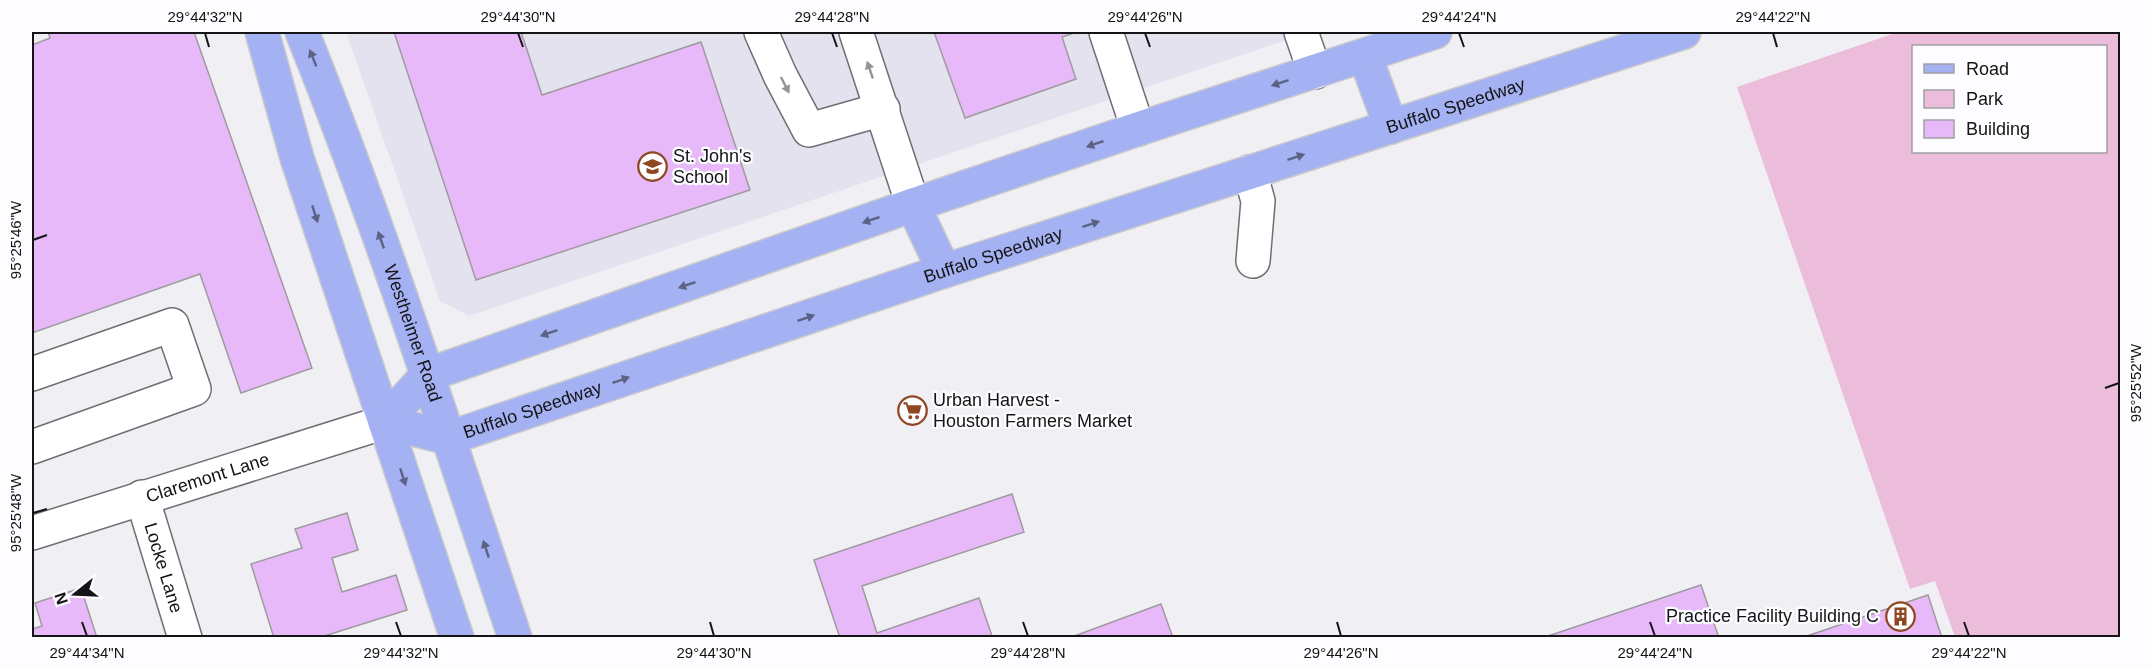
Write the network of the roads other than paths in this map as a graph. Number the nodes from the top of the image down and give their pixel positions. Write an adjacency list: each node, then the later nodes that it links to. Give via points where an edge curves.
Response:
1 (262, 32): 20 (main road, one-way to 20, via 297,158)
2 (302, 32): 19 (main road, Westheimer Road, one-way to 2, via 347,143)
3 (761, 32): 11 (street, one-way to 11, via 809,130)
4 (856, 32): 11 (street, one-way to 4)
5 (1106, 32): 13 (street)
6 (1302, 32): 10 (street)
7 (1435, 32): 9 (main road)
8 (1684, 32): 12 (main road, Buffalo Speedway)
9 (1365, 56): 10 (main road); 12 (main road)
10 (1315, 72): 13 (main road, one-way to 13)
11 (883, 109): 15 (street)
12 (1391, 127): 14 (main road, Buffalo Speedway, one-way to 12)
13 (1138, 129): 15 (main road, one-way to 15)
14 (1250, 172): 16 (street, via 1258,201); 17 (main road, Buffalo Speedway, one-way to 14)
15 (913, 205): 17 (main road); 19 (main road, one-way to 19)
16 (1253, 261)
17 (944, 271): 21 (main road, Buffalo Speedway, one-way to 17)
18 (32, 374): 22 (street, via 172,325 194,389)
19 (427, 375): 20 (main road); 21 (main road, Westheimer Road)
20 (385, 422): 21 (main road, Buffalo Speedway); 23 (street, Claremont Lane); 26 (main road, one-way to 26)
21 (449, 438): 27 (main road, Westheimer Road, one-way to 21)
22 (32, 447)
23 (142, 497): 24 (street, Claremont Lane); 25 (street, Locke Lane)
24 (32, 533)
25 (185, 638)
26 (457, 638)
27 (515, 638)

